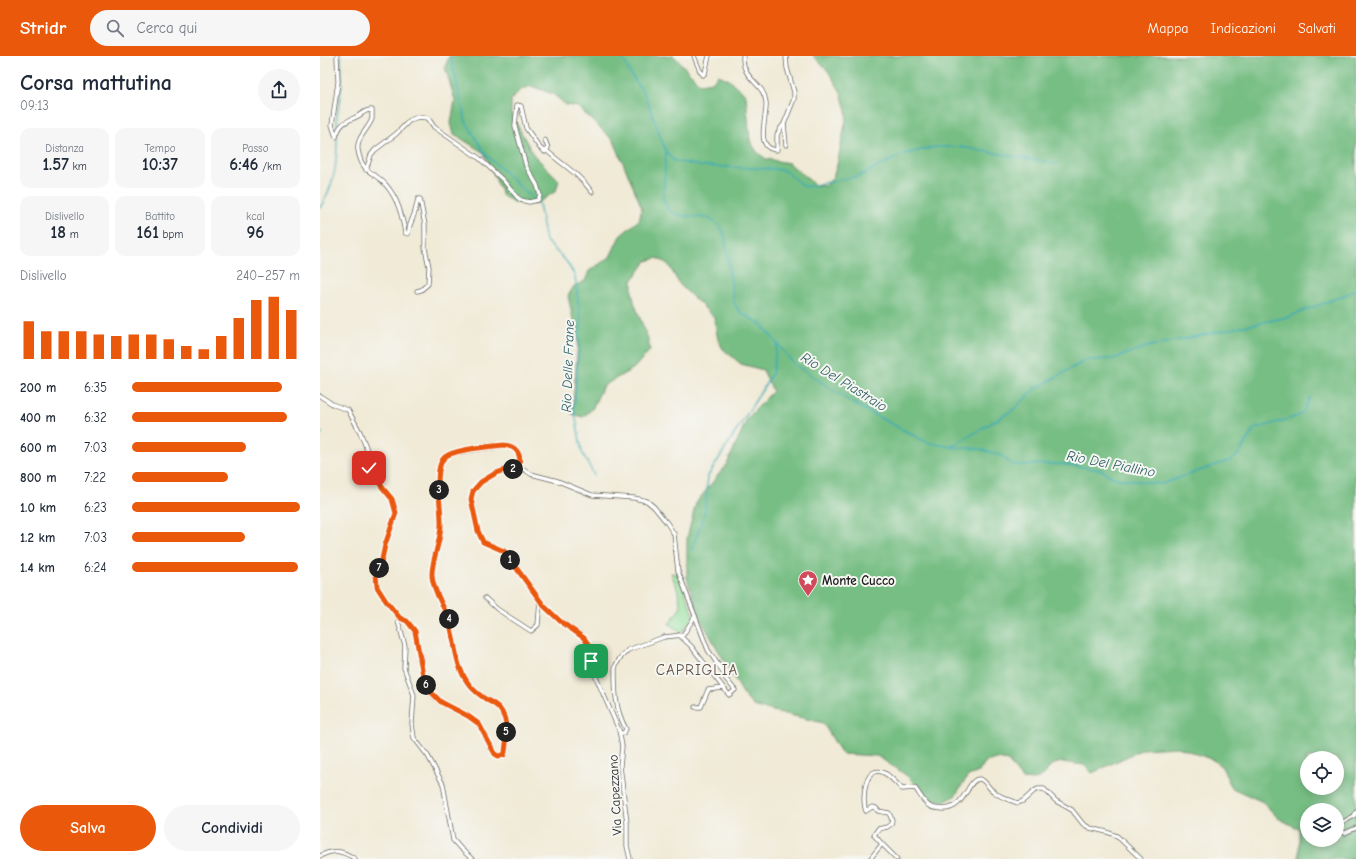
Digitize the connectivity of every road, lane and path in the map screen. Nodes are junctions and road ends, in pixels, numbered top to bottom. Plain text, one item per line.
1 (337, 56) edge
2 (694, 56) edge
3 (710, 56) edge
4 (743, 56) edge
5 (786, 56) edge
6 (784, 124) junction
7 (545, 140) dead end
8 (786, 144) dead end
9 (547, 151) junction
10 (366, 170) junction
11 (592, 192) dead end
12 (417, 291) dead end
13 (320, 396) edge
14 (519, 466) junction
15 (484, 598) dead end
16 (540, 601) junction
17 (695, 616) junction
18 (400, 618) junction
19 (679, 635) junction
20 (723, 688) junction
21 (695, 707) dead end
22 (619, 730) junction
23 (1356, 812) edge
24 (1356, 828) edge
25 (882, 844) junction
26 (320, 856) edge
27 (355, 859) edge
28 (472, 859) edge
29 (630, 859) edge
30 (870, 859) edge
31 (897, 859) edge
32 (1141, 859) edge

1 - 10 street
2 - 3 street
4 - 6 street
5 - 6 street
6 - 8 street
7 - 9 street
9 - 10 street
9 - 11 street
10 - 12 street
13 - 18 street
14 - 16 street
14 - 17 street
14 - 18 street
15 - 16 street
16 - 22 street
17 - 19 street
17 - 20 street
18 - 28 street
19 - 20 street
19 - 22 street
20 - 21 street
22 - 29 street, Via Capezzano
23 - 24 street
25 - 30 street
25 - 31 street
25 - 32 street
26 - 27 street

